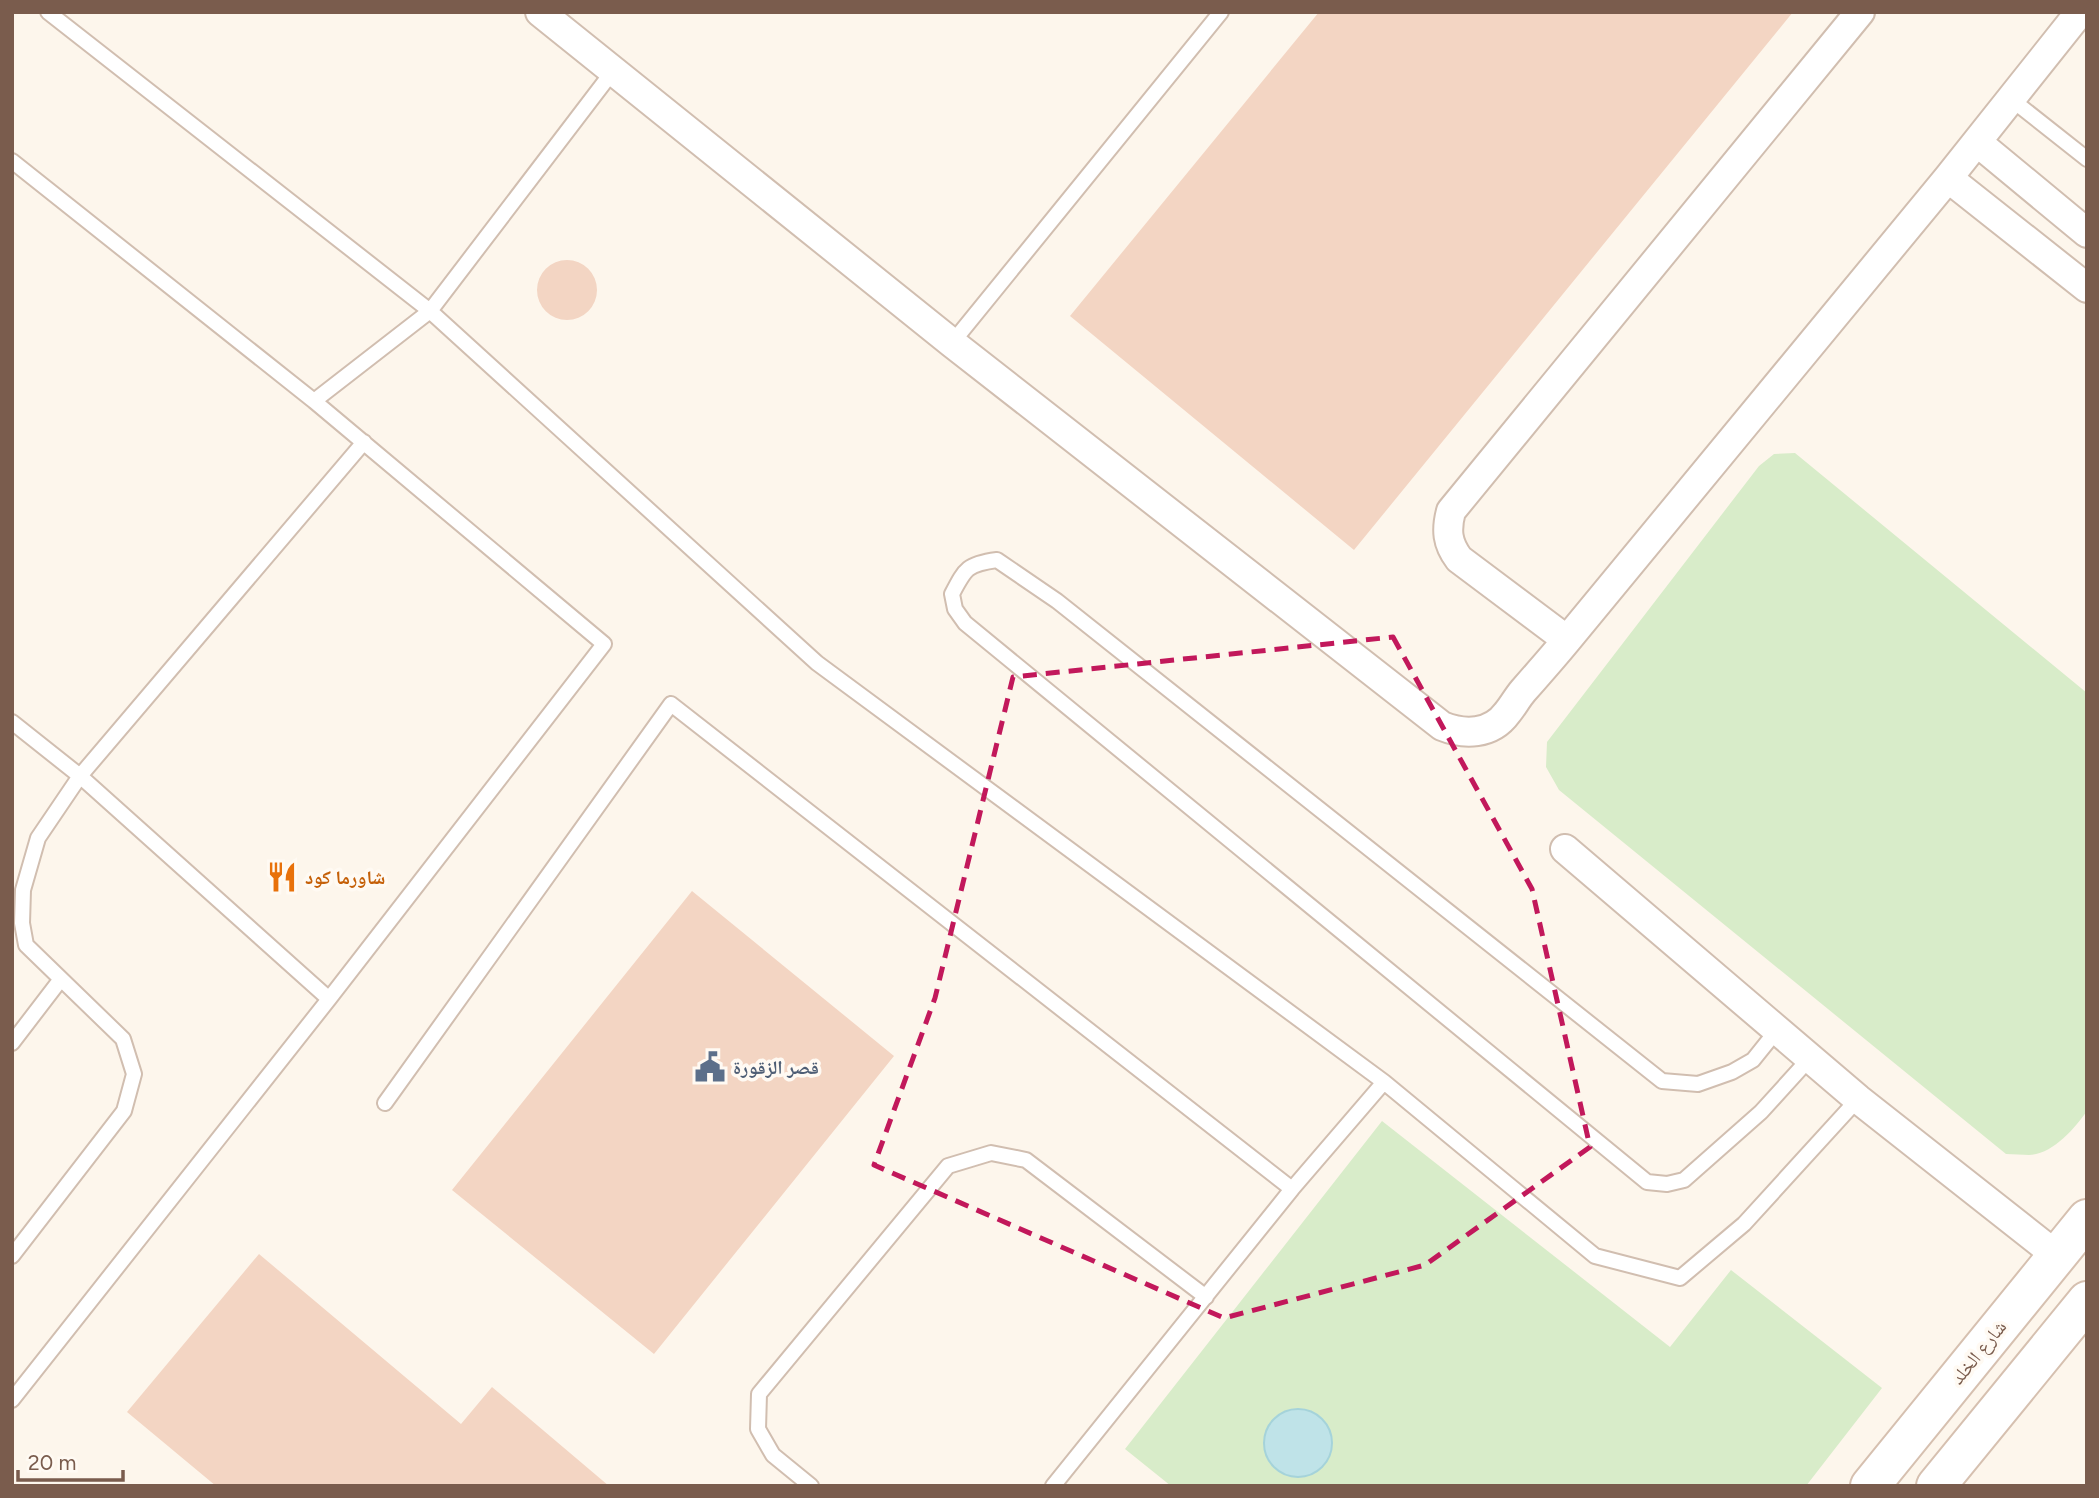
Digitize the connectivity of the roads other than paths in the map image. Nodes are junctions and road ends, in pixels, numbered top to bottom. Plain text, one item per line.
1 (48, 12) edge
2 (540, 12) edge
3 (1222, 12) edge
4 (1860, 12) edge
5 (2080, 12) edge
6 (613, 71) junction
7 (2011, 99) junction
8 (1977, 142) junction
9 (2087, 159) edge
10 (12, 161) edge
11 (1948, 178) junction
12 (2087, 233) edge
13 (2087, 288) edge
14 (430, 311) junction
15 (952, 343) junction
16 (314, 401) junction
17 (364, 442) junction
18 (1567, 640) junction
19 (12, 722) edge
20 (80, 776) junction
21 (1565, 849) dead end
22 (61, 979) junction
23 (329, 999) junction
24 (1777, 1030) junction
25 (12, 1043) edge
26 (1810, 1058) junction
27 (1384, 1082) junction
28 (1857, 1099) junction
29 (384, 1102) dead end
30 (1292, 1189) junction
31 (2087, 1219) edge
32 (2056, 1255) junction
33 (12, 1256) edge
34 (1206, 1297) junction
35 (2087, 1301) edge
36 (12, 1400) edge
37 (811, 1486) edge
38 (1053, 1486) edge
39 (1870, 1486) edge
40 (1936, 1486) edge

1 - 14 lane
2 - 6 street
3 - 15 lane
4 - 18 street
5 - 7 street
6 - 14 lane
6 - 15 street
7 - 8 street
7 - 9 lane
8 - 11 street
8 - 12 street
10 - 16 lane
11 - 13 street
11 - 18 street
14 - 16 lane
14 - 27 lane
15 - 18 street
16 - 17 lane
17 - 20 lane
17 - 23 lane
19 - 20 lane
20 - 22 lane
20 - 23 lane
21 - 24 street
22 - 25 lane
22 - 33 lane
23 - 36 lane
24 - 26 street
24 - 26 lane
26 - 28 street
27 - 28 lane
27 - 30 lane
28 - 32 street
29 - 30 lane
30 - 34 lane
31 - 32 main road, شارع الخلد
32 - 39 main road, شارع الخلد
34 - 37 lane
34 - 38 lane
35 - 40 main road

